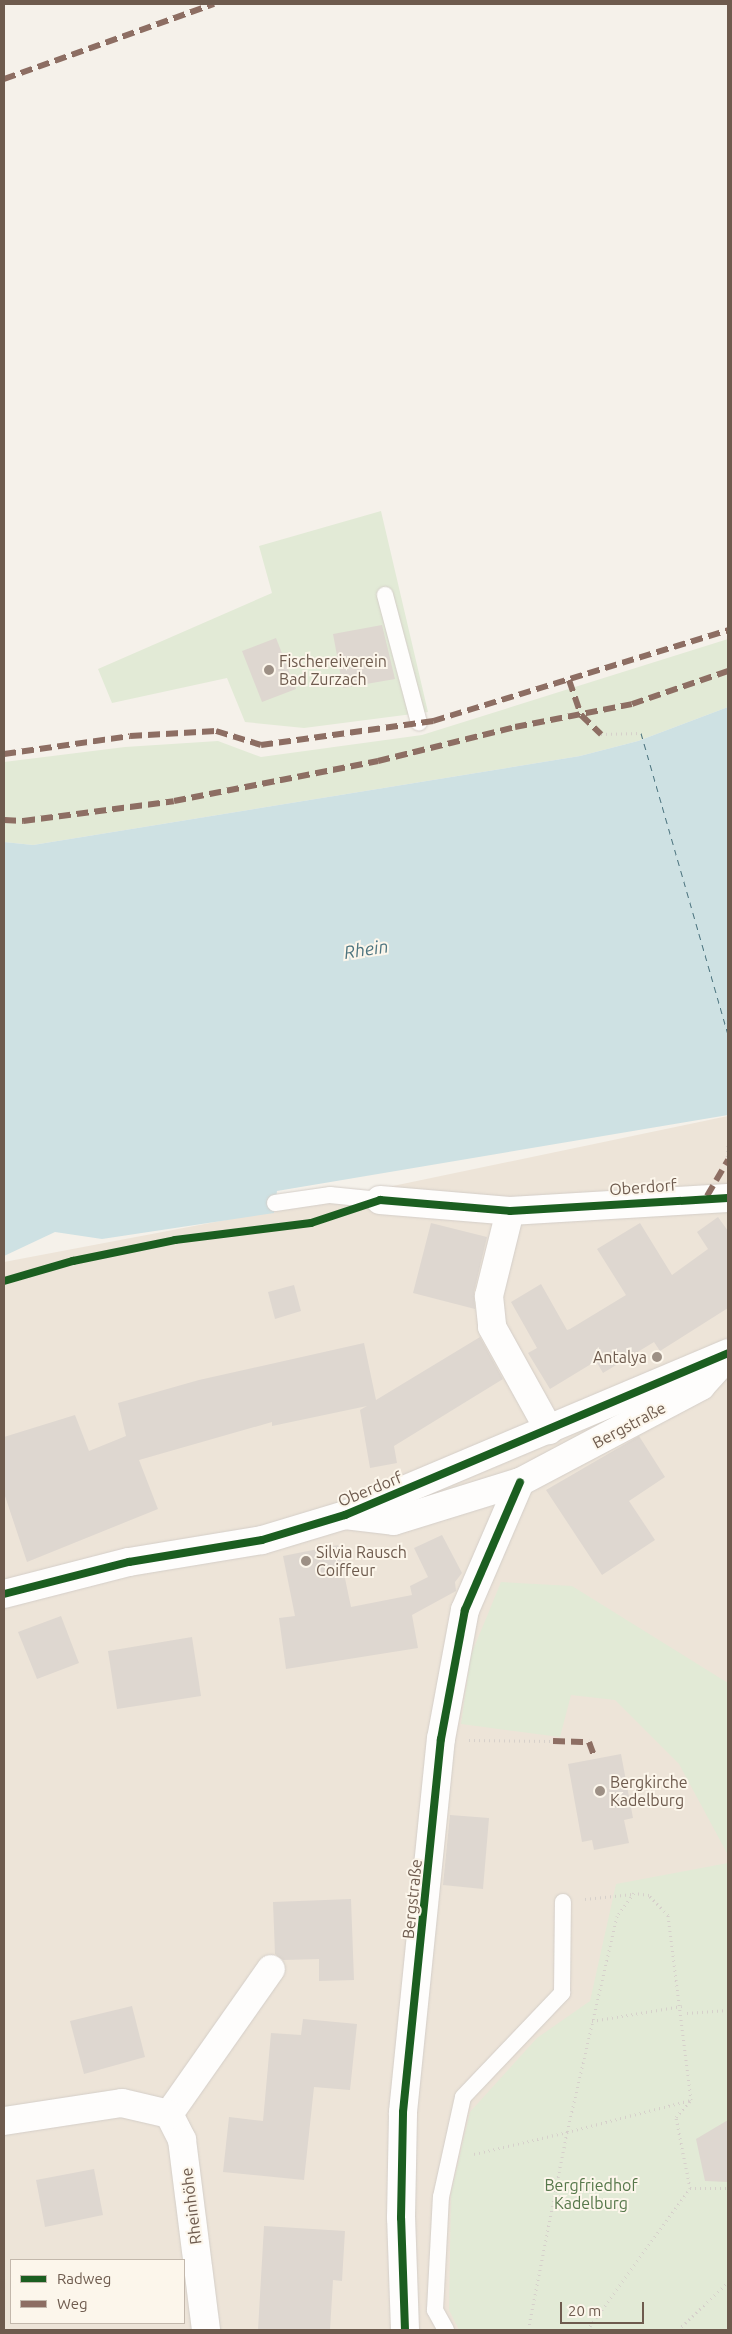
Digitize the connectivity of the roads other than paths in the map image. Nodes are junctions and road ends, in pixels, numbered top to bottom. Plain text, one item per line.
1 (385, 595) dead end
2 (419, 724) dead end
3 (728, 1198) edge
4 (380, 1200) joint
5 (275, 1203) dead end
6 (510, 1211) junction
7 (728, 1354) edge
8 (549, 1430) junction
9 (520, 1482) junction
10 (345, 1515) junction
11 (4, 1594) edge
12 (563, 1902) road end
13 (271, 1969) dead end
14 (169, 2114) junction
15 (4, 2121) edge
16 (206, 2330) edge
17 (405, 2330) edge
18 (446, 2330) edge

1 - 2 lane
3 - 6 street, Oberdorf
4 - 5 lane
4 - 6 street, Oberdorf
6 - 8 street
7 - 8 street, Oberdorf
7 - 9 street, Bergstraße
8 - 10 street, Oberdorf
9 - 10 street, Bergstraße
9 - 17 street, Bergstraße
10 - 11 street, Oberdorf
12 - 18 lane
13 - 14 street
14 - 15 street
14 - 16 street, Rheinhöhe

